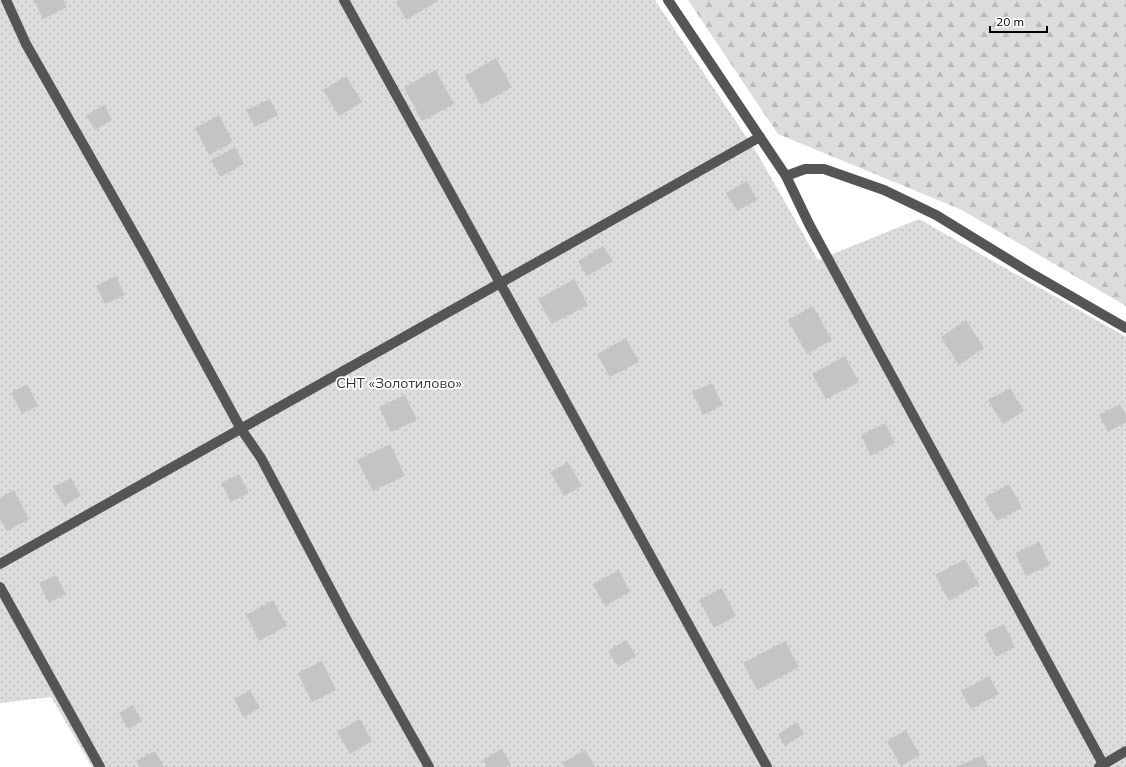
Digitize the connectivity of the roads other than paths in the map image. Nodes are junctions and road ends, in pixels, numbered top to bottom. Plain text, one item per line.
1 (6, 0) edge
2 (344, 0) edge
3 (668, 0) edge
4 (760, 137) junction
5 (786, 176) junction
6 (500, 283) junction
7 (1126, 328) edge
8 (240, 429) junction
9 (0, 564) edge
10 (0, 587) edge
11 (1126, 751) edge
12 (1101, 765) edge
13 (100, 767) edge
14 (429, 767) edge
15 (767, 767) edge

1 - 8 lane
2 - 6 lane
3 - 4 lane
4 - 5 lane
4 - 6 lane
5 - 7 lane
5 - 12 lane
6 - 8 lane
6 - 15 lane
8 - 9 lane
8 - 14 lane
10 - 13 lane
11 - 12 lane

